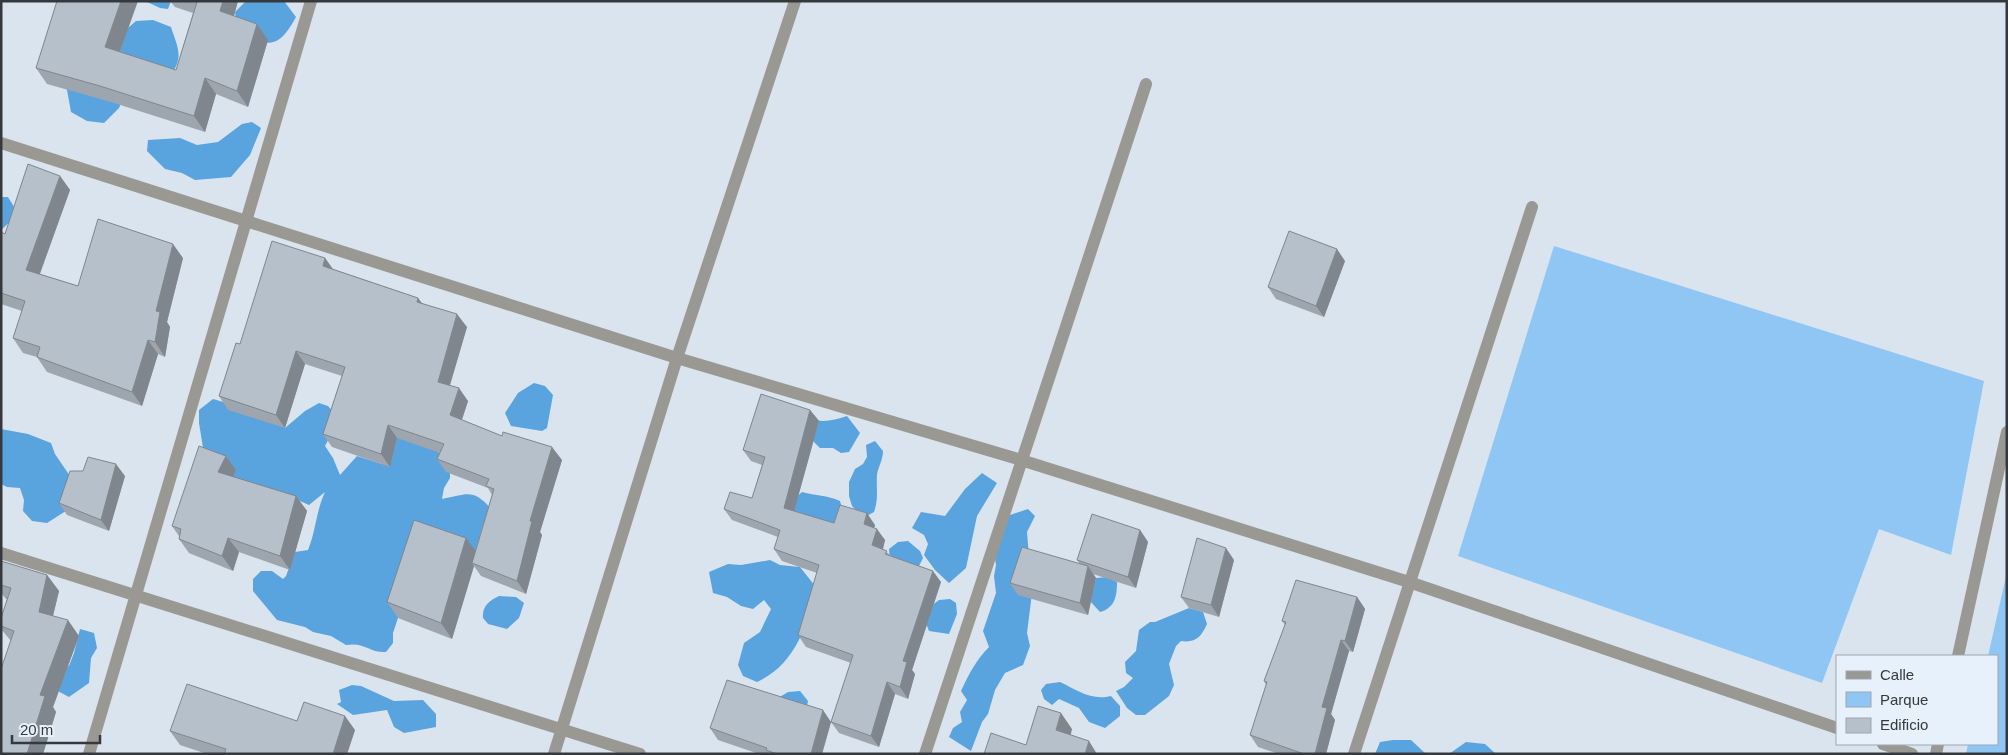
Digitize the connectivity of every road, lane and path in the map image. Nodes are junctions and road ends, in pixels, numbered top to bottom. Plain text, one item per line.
1 (311, 1) edge
2 (795, 1) edge
3 (1146, 84) dead end
4 (1, 143) edge
5 (1532, 207) dead end
6 (246, 221) junction
7 (677, 358) junction
8 (2007, 432) edge
9 (1021, 460) junction
10 (1, 553) edge
11 (1409, 582) junction
12 (136, 596) junction
13 (1958, 655) edge
14 (1836, 728) edge
15 (562, 729) junction
16 (1886, 745) edge
17 (89, 754) edge
18 (554, 754) edge
19 (640, 754) edge
20 (925, 754) edge
21 (1354, 754) edge
22 (1912, 754) edge

1 - 6 street
2 - 7 street
3 - 9 street
4 - 6 street
5 - 11 street
6 - 7 street
6 - 12 street
7 - 9 street
7 - 15 street
8 - 13 street
9 - 11 street
9 - 20 street
10 - 12 street
11 - 14 street
11 - 21 street
12 - 15 street
12 - 17 street
15 - 18 street
15 - 19 street
16 - 22 street

